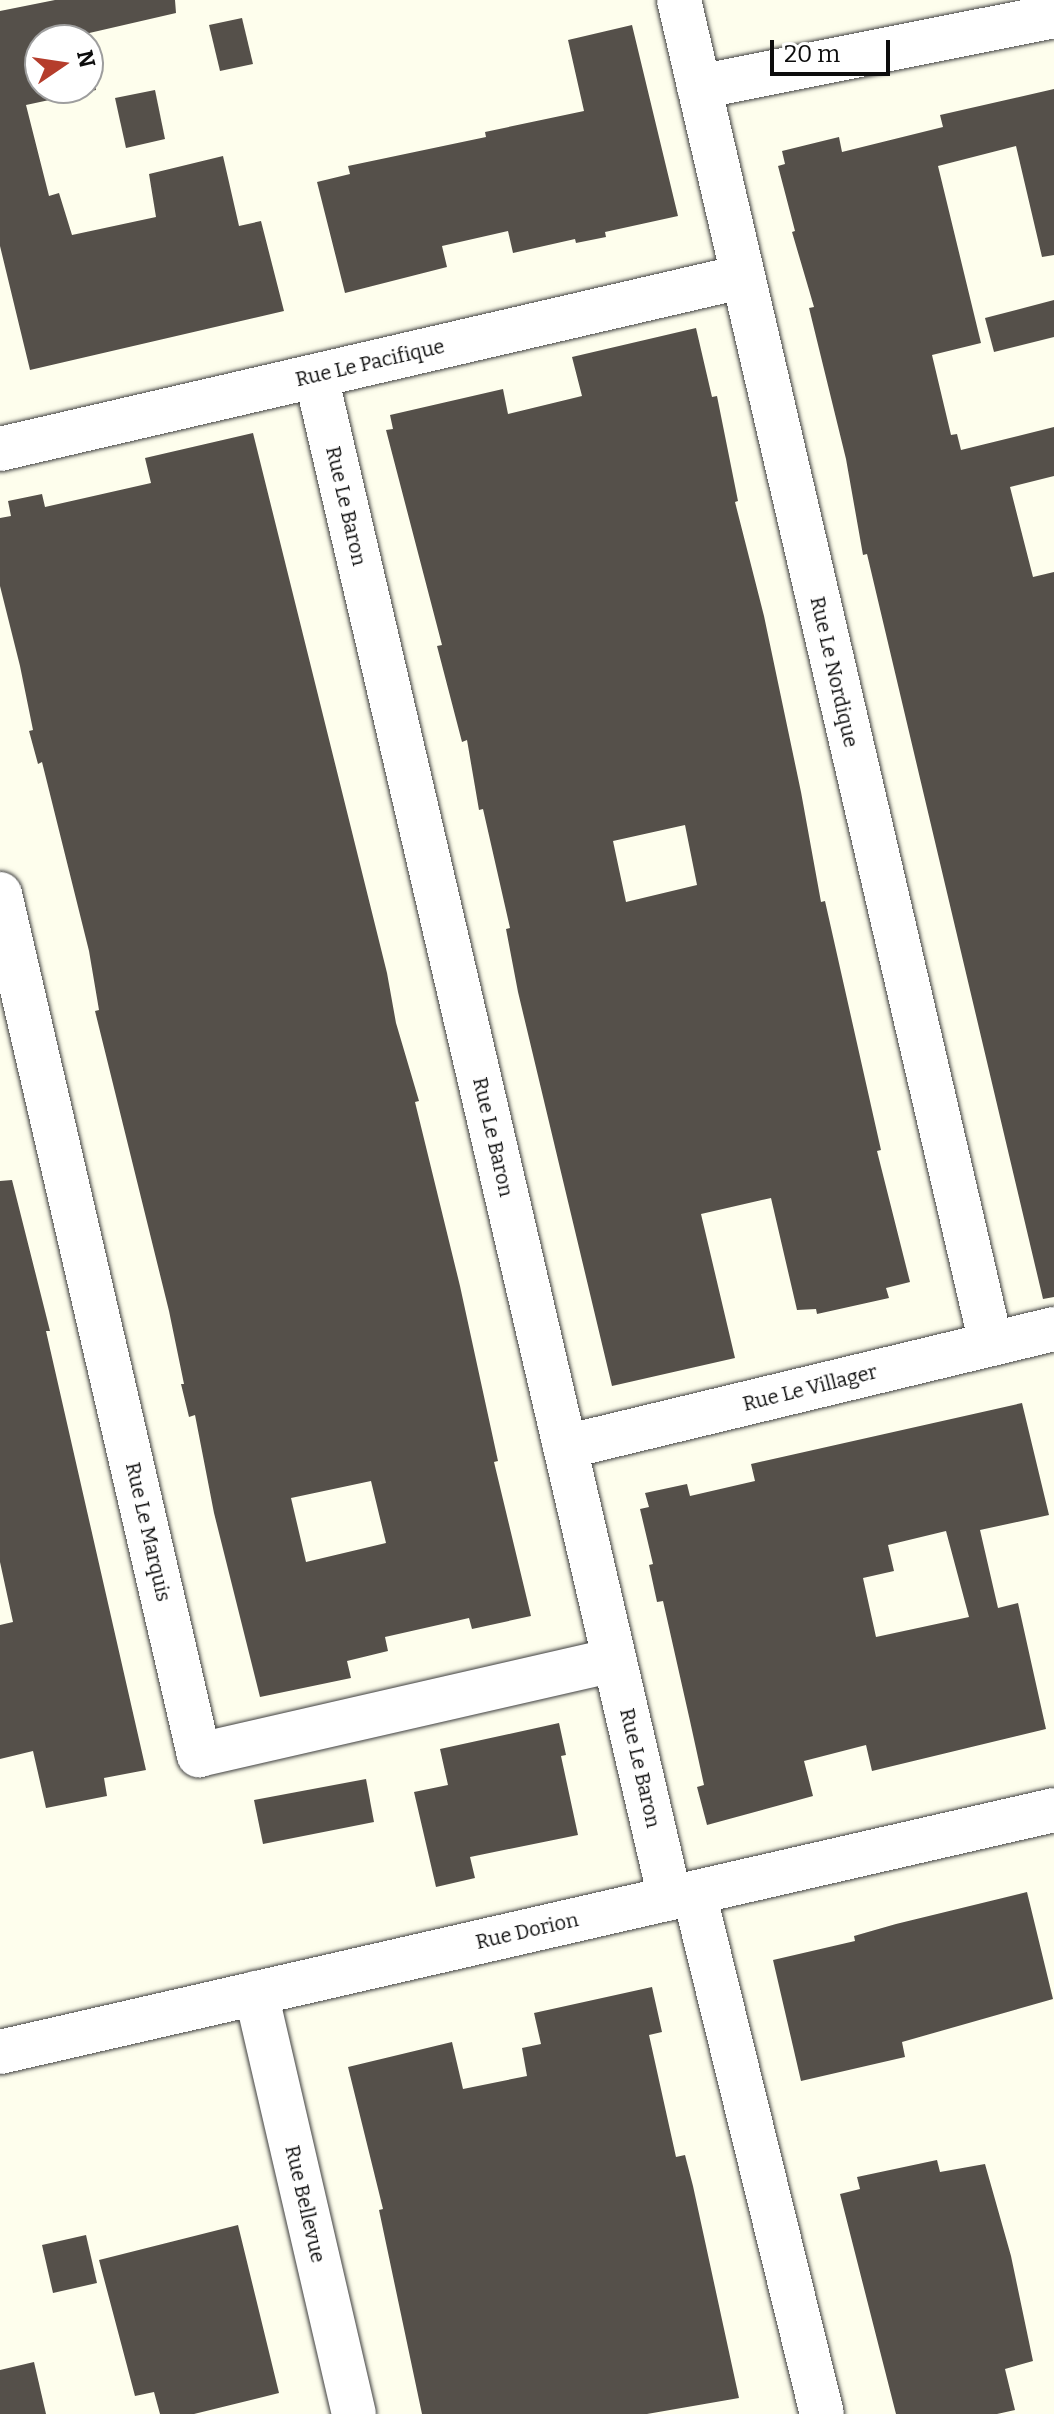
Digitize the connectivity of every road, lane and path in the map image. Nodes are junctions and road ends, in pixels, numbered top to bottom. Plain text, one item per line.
1 (679, 0) edge
2 (1054, 16) edge
3 (699, 87) junction
4 (741, 277) junction
5 (316, 376) junction
6 (0, 449) edge
7 (0, 894) edge
8 (1054, 1329) edge
9 (991, 1344) junction
10 (565, 1447) junction
11 (614, 1660) junction
12 (1054, 1810) edge
13 (682, 1895) junction
14 (256, 1993) junction
15 (0, 2052) edge
16 (354, 2414) edge
17 (822, 2414) edge

1 - 3 street, Rue Le Nordique
2 - 3 street
3 - 4 street, Rue Le Nordique
4 - 5 street, Rue Le Pacifique
4 - 9 street, Rue Le Nordique
5 - 6 street, Rue Le Pacifique
5 - 10 street, Rue Le Baron
7 - 11 street, Rue Le Marquis
8 - 9 street, Rue Le Villager
9 - 10 street, Rue Le Villager
10 - 11 street, Rue Le Baron
11 - 13 street, Rue Le Baron
12 - 13 street, Rue Dorion
13 - 14 street, Rue Dorion
13 - 17 street, Rue Le Baron
14 - 15 street, Rue Dorion
14 - 16 street, Rue Bellevue

